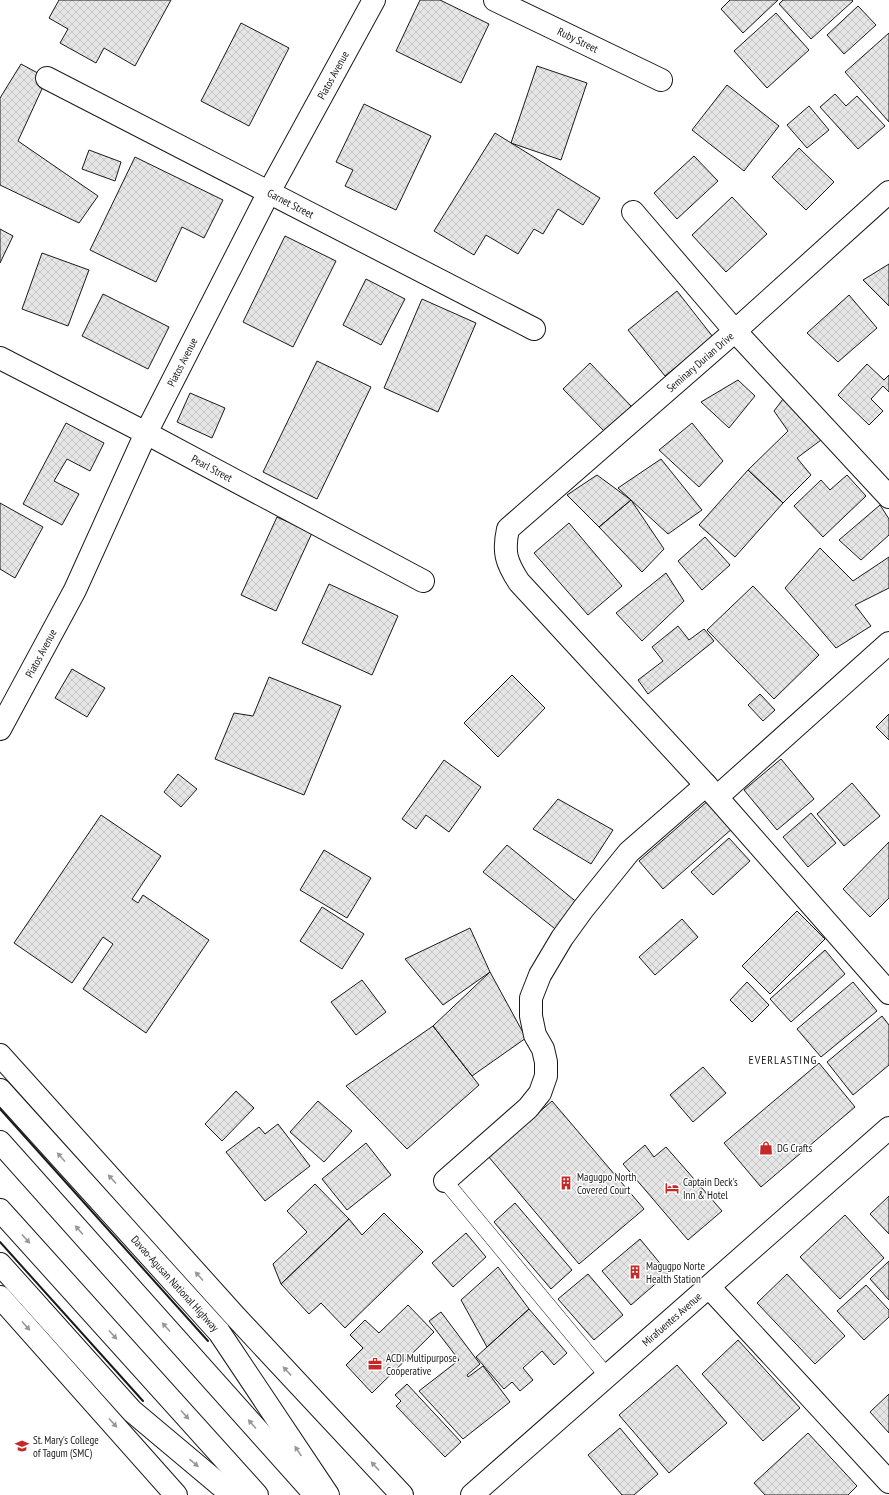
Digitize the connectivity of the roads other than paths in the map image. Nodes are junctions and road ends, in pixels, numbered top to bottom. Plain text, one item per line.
1 (374, 0) edge
2 (495, 0) edge
3 (47, 78) dead end
4 (661, 80) dead end
5 (269, 192) junction
6 (889, 192) edge
7 (633, 212) dead end
8 (534, 329) dead end
9 (735, 331) junction
10 (0, 358) edge
11 (146, 433) junction
12 (889, 497) edge
13 (423, 581) dead end
14 (889, 643) edge
15 (0, 729) edge
16 (712, 791) junction
17 (889, 993) edge
18 (0, 1055) edge
19 (0, 1090) edge
20 (889, 1128) edge
21 (0, 1142) edge
22 (445, 1181) joint
23 (0, 1210) edge
24 (0, 1264) edge
25 (709, 1287) junction
26 (0, 1297) edge
27 (607, 1376) junction
28 (889, 1482) edge
29 (176, 1495) edge
30 (232, 1495) edge
31 (257, 1495) edge
32 (315, 1495) edge
33 (328, 1495) edge
34 (402, 1495) edge
35 (472, 1495) edge

1 - 5 main road, Piatos Avenue
2 - 4 main road, Ruby Street
3 - 5 main road, Garnet Street
5 - 8 main road, Garnet Street
5 - 11 main road, Piatos Avenue
6 - 9 main road, Seminary Durian Drive
7 - 9 main road
9 - 12 main road
9 - 16 main road, Seminary Durian Drive
10 - 11 main road, Pearl Street
11 - 13 main road, Pearl Street
11 - 15 main road, Piatos Avenue
14 - 16 main road
16 - 17 main road
16 - 22 main road
34 -> 18 main road
33 -> 19 main road, Davao-Agusan National Highway
20 - 25 main road, Mirafuentes Avenue
32 -> 21 main road
22 - 27 lane
23 -> 31 main road
24 -> 30 main road
25 - 27 main road, Mirafuentes Avenue
25 - 28 main road
26 -> 29 main road
27 - 35 main road, Mirafuentes Avenue

